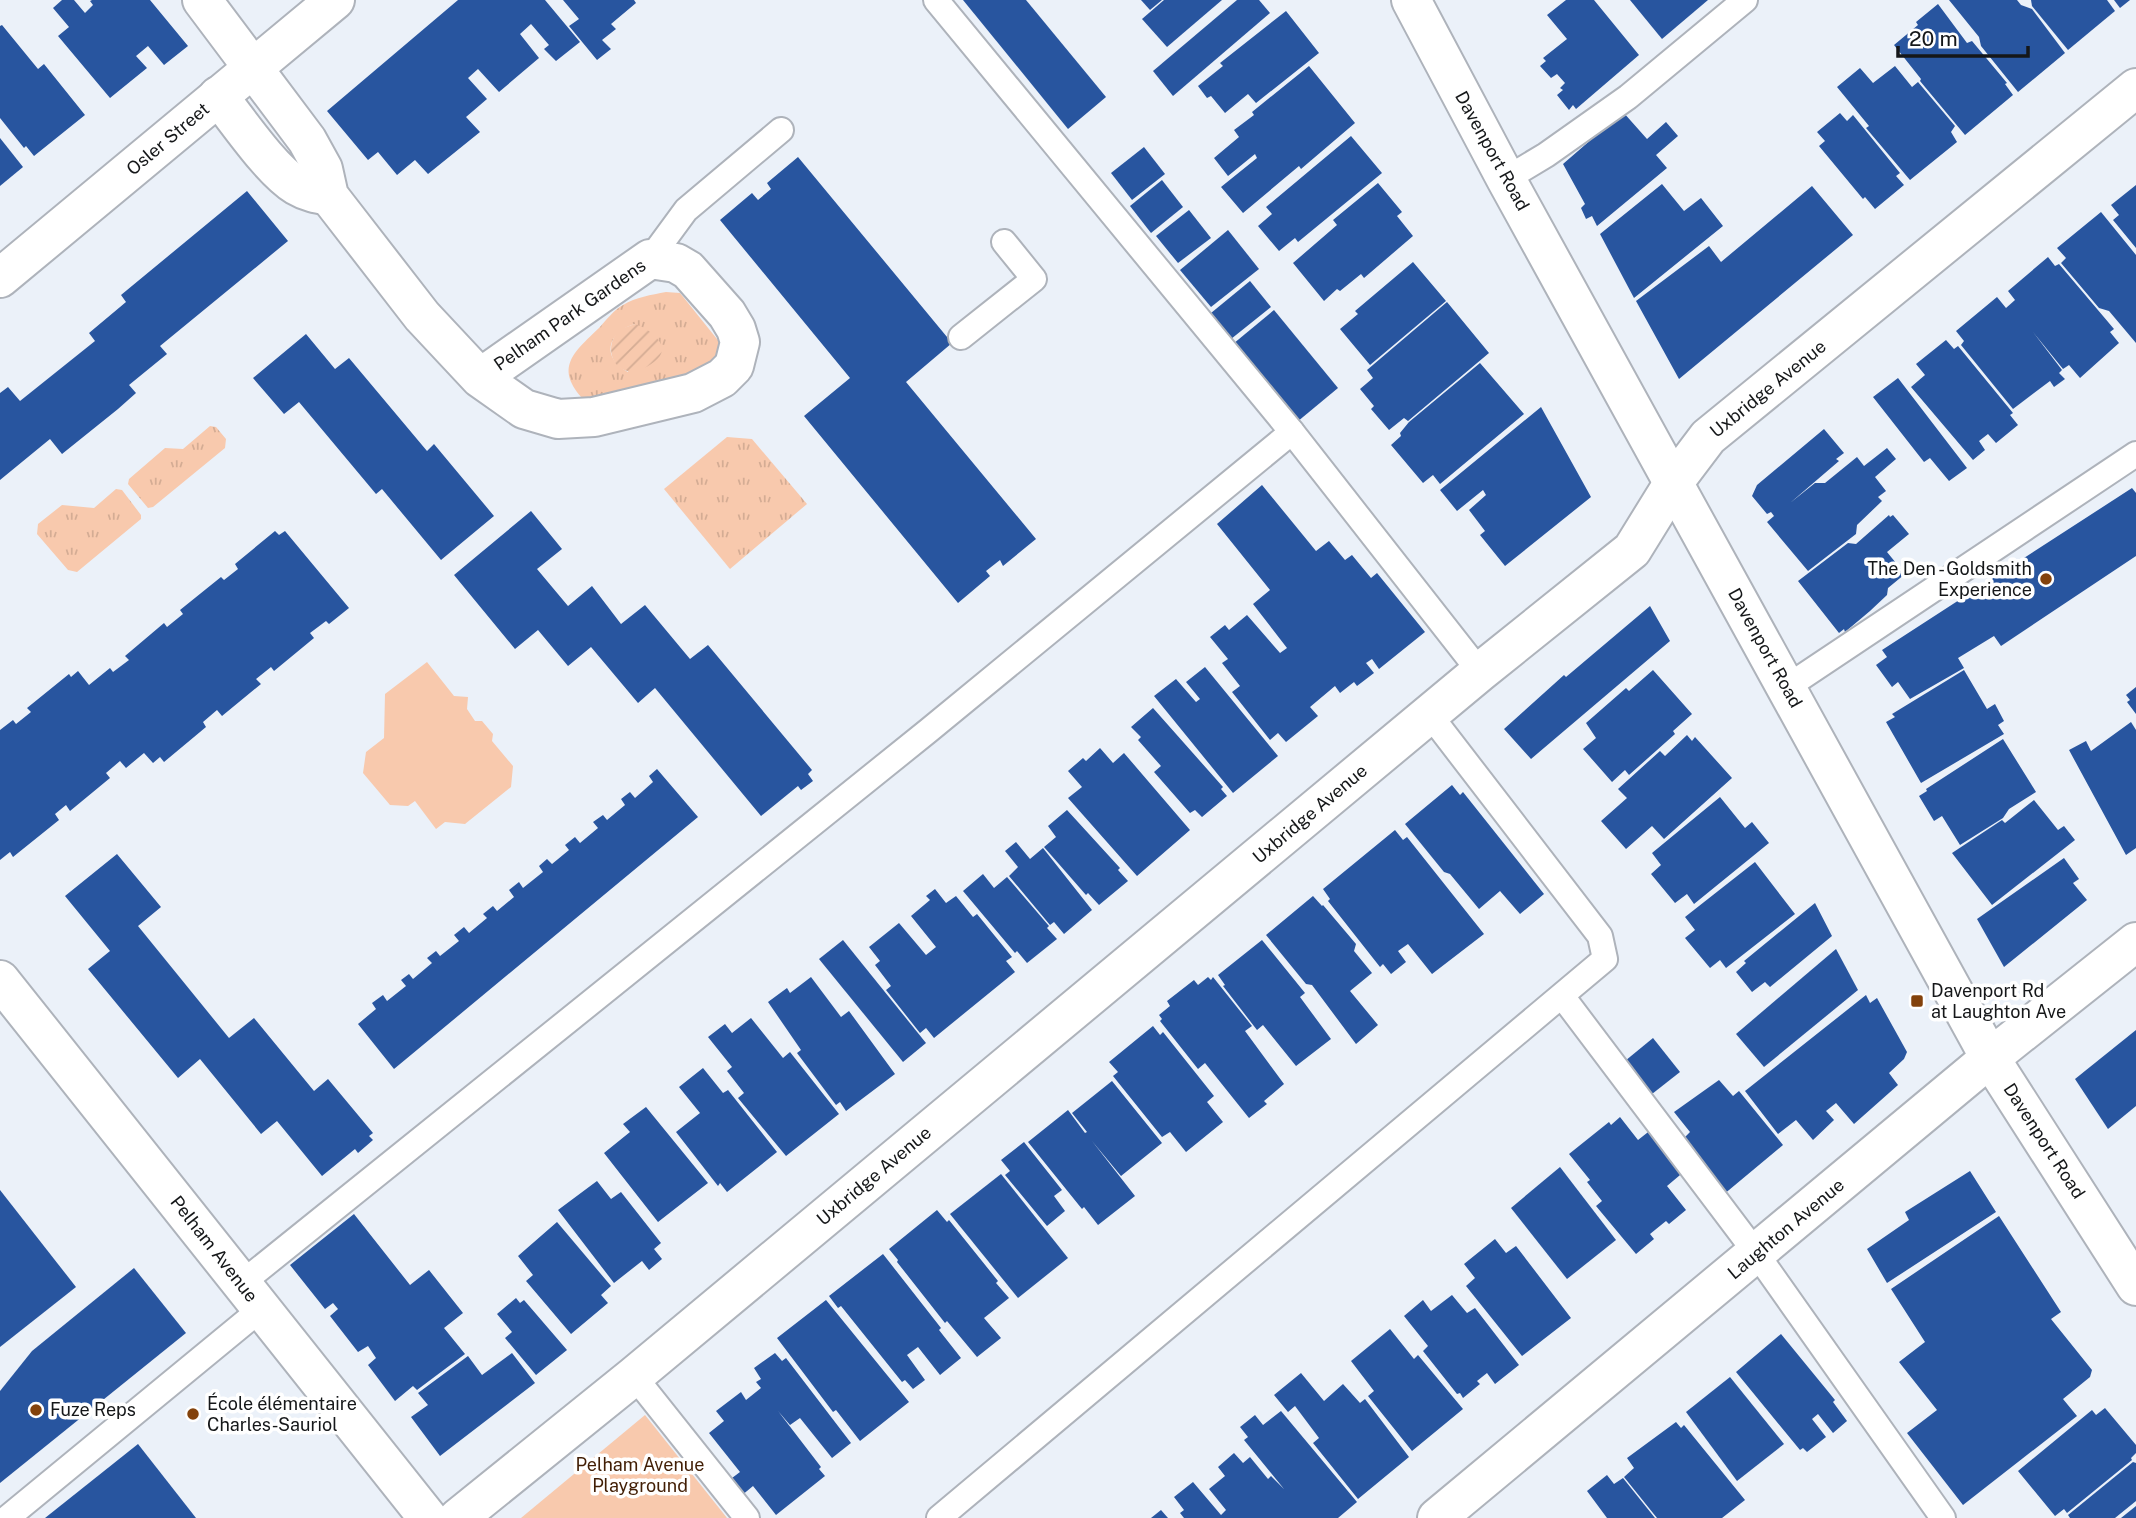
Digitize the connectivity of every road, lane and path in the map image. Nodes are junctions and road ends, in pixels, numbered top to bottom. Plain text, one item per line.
1 (202, 0) edge
2 (335, 0) edge
3 (936, 0) edge
4 (1411, 0) edge
5 (1743, 0) edge
6 (252, 67) junction
7 (2136, 88) edge
8 (218, 96) junction
9 (781, 130) dead end
10 (1506, 179) junction
11 (329, 196) junction
12 (1004, 242) dead end
13 (650, 259) junction
14 (0, 278) edge
15 (961, 337) dead end
16 (480, 378) junction
17 (1292, 432) junction
18 (2136, 454) edge
19 (1674, 482) junction
20 (1480, 672) junction
21 (1787, 687) junction
22 (1430, 715) junction
23 (2136, 942) edge
24 (0, 980) edge
25 (1562, 996) junction
26 (1990, 1058) junction
27 (1756, 1253) junction
28 (2136, 1286) edge
29 (252, 1296) junction
30 (634, 1376) junction
31 (7, 1518) edge
32 (428, 1518) edge
33 (458, 1518) edge
34 (747, 1518) edge
35 (939, 1518) edge
36 (1437, 1518) edge
37 (1943, 1518) edge

1 - 6 street, Pelham Park Gardens
2 - 6 street, Osler Street
3 - 17 lane
4 - 10 street, Davenport Road
5 - 10 lane
6 - 8 street, Osler Street
6 - 11 street, Pelham Park Gardens
7 - 19 street, Uxbridge Avenue
8 - 11 street
8 - 14 street, Osler Street
9 - 13 lane
10 - 19 street, Davenport Road
11 - 16 street, Pelham Park Gardens
12 - 15 lane
13 - 16 street, Pelham Park Gardens
13 - 16 street, Pelham Park Gardens
17 - 20 lane
17 - 29 lane
18 - 21 lane
19 - 20 street, Uxbridge Avenue
19 - 21 street, Davenport Road
20 - 22 street, Uxbridge Avenue
21 - 26 street, Davenport Road
22 - 25 lane
22 - 30 street, Uxbridge Avenue
23 - 26 street, Laughton Avenue
24 - 29 street, Pelham Avenue
25 - 27 lane
25 - 35 lane
26 - 27 street, Laughton Avenue
26 - 28 street, Davenport Road
27 - 36 street, Laughton Avenue
27 - 37 lane
29 - 31 lane
29 - 32 street, Pelham Avenue
30 - 33 street, Uxbridge Avenue
30 - 34 lane

